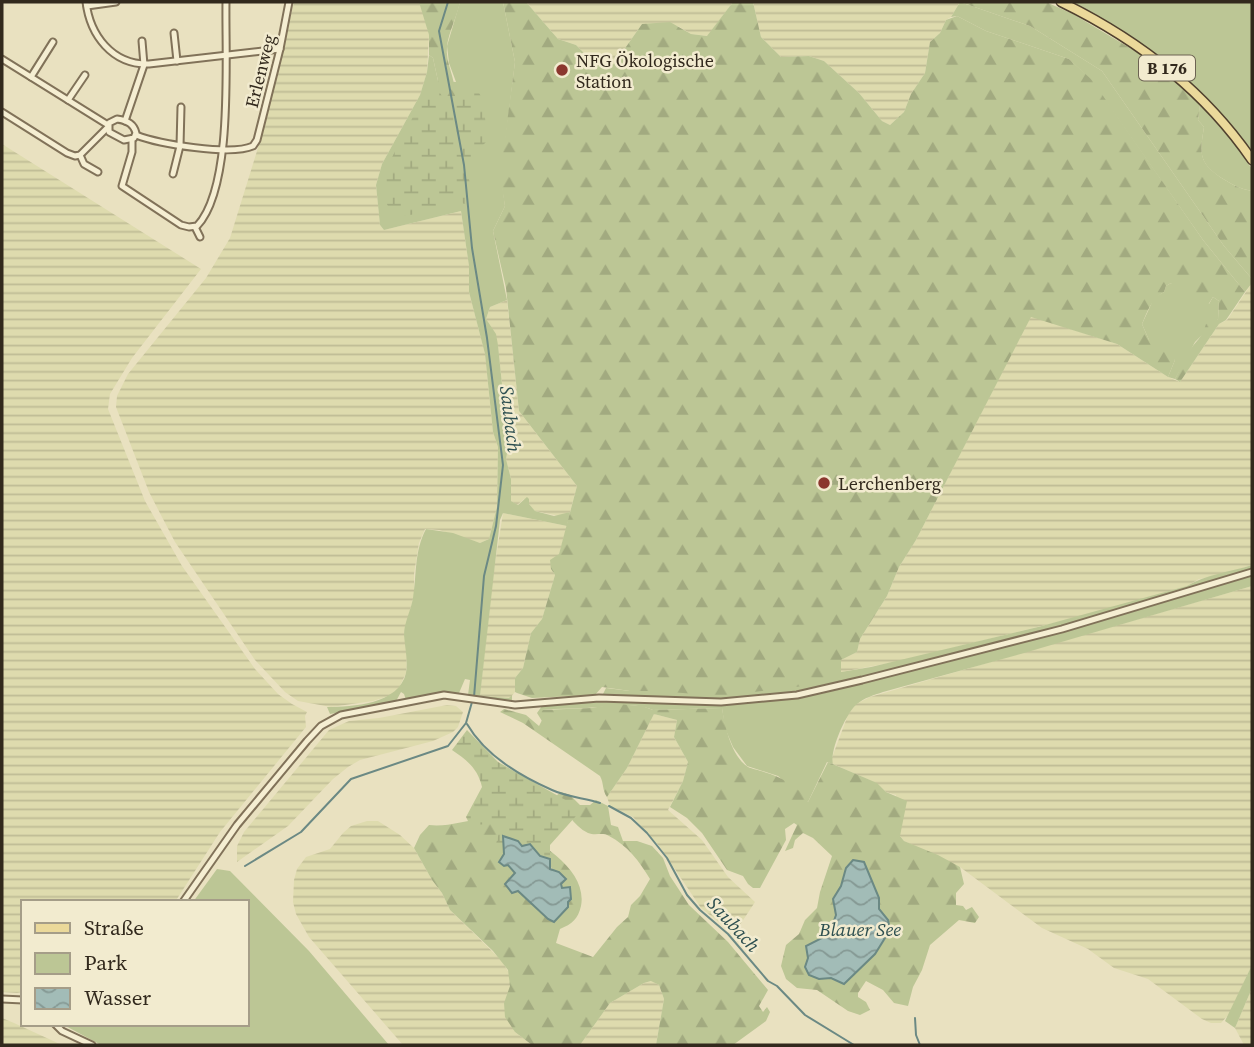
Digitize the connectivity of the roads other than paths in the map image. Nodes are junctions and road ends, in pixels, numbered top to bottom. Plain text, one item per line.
1 (116, 2) edge
2 (226, 2) edge
3 (289, 2) edge
4 (1061, 2) edge
5 (87, 4) edge
6 (174, 33) dead end
7 (142, 41) dead end
8 (53, 42) dead end
9 (280, 49) junction
10 (225, 56) junction
11 (2, 59) edge
12 (177, 61) junction
13 (144, 65) junction
14 (85, 75) dead end
15 (31, 77) junction
16 (68, 100) junction
17 (181, 107) dead end
18 (2, 112) edge
19 (125, 121) junction
20 (108, 126) junction
21 (134, 137) junction
22 (180, 146) junction
23 (224, 149) junction
24 (80, 155) junction
25 (1252, 160) edge
26 (98, 172) dead end
27 (173, 174) dead end
28 (195, 227) junction
29 (200, 237) dead end
30 (1252, 572) edge
31 (184, 900) edge
32 (2, 999) edge
33 (21, 1000) edge
34 (57, 1026) edge
35 (92, 1045) edge

1 - 5 street
2 - 10 street
3 - 9 street, Erlenweg
4 - 25 main road, B 176
5 - 13 street
6 - 12 street
7 - 13 street
8 - 15 street
9 - 10 street
9 - 23 street, Erlenweg
10 - 12 street
10 - 23 street
11 - 15 street
12 - 13 street
13 - 19 street
14 - 16 street
15 - 16 street
16 - 20 street
17 - 22 street
18 - 24 street
19 - 20 street
19 - 21 street
20 - 21 street
20 - 24 street
21 - 22 street
21 - 28 street
22 - 23 street
22 - 27 street
23 - 28 street
24 - 26 street
28 - 29 street
30 - 31 street
32 - 33 street
34 - 35 street

